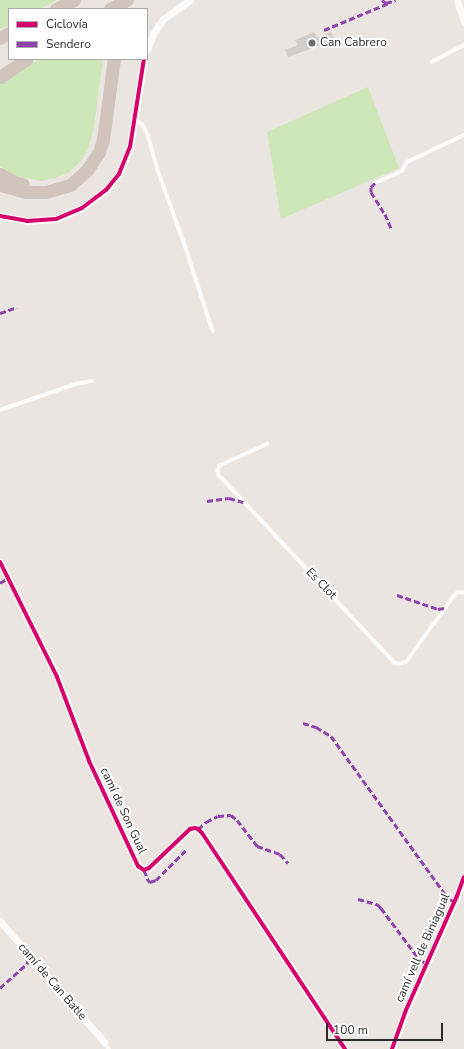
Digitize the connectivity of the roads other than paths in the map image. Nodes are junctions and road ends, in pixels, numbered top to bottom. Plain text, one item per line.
1 (74, 0) edge
2 (127, 0) edge
3 (134, 0) edge
4 (190, 0) edge
5 (457, 0) edge
6 (58, 8) edge
7 (112, 8) edge
8 (122, 8) edge
9 (464, 22) edge
10 (464, 45) edge
11 (148, 47) edge
12 (10, 60) edge
13 (26, 60) edge
14 (107, 60) edge
15 (114, 60) edge
16 (144, 60) edge
17 (432, 62) dead end
18 (0, 65) edge
19 (0, 77) edge
20 (136, 119) junction
21 (464, 135) edge
22 (0, 174) edge
23 (375, 183) dead end
24 (0, 185) edge
25 (0, 216) edge
26 (213, 331) dead end
27 (92, 382) dead end
28 (0, 410) edge
29 (268, 444) dead end
30 (0, 562) edge
31 (464, 592) edge
32 (464, 877) edge
33 (0, 921) edge
34 (104, 1042) joint
35 (109, 1049) edge
36 (345, 1049) edge
37 (392, 1049) edge

1 - 6 highway
2 - 7 highway
3 - 8 highway
4 - 11 street
5 - 9 street
10 - 17 lane
12 - 18 highway
13 - 19 highway
14 - 22 highway
15 - 24 highway
16 - 20 street
20 - 25 street
20 - 26 lane
21 - 23 lane
27 - 28 lane
29 - 31 lane, Es Clot
30 - 36 street, camí de Son Gual
32 - 37 street, camí vell de Biniagual
33 - 34 street, camí de Can Batle
34 - 35 lane

